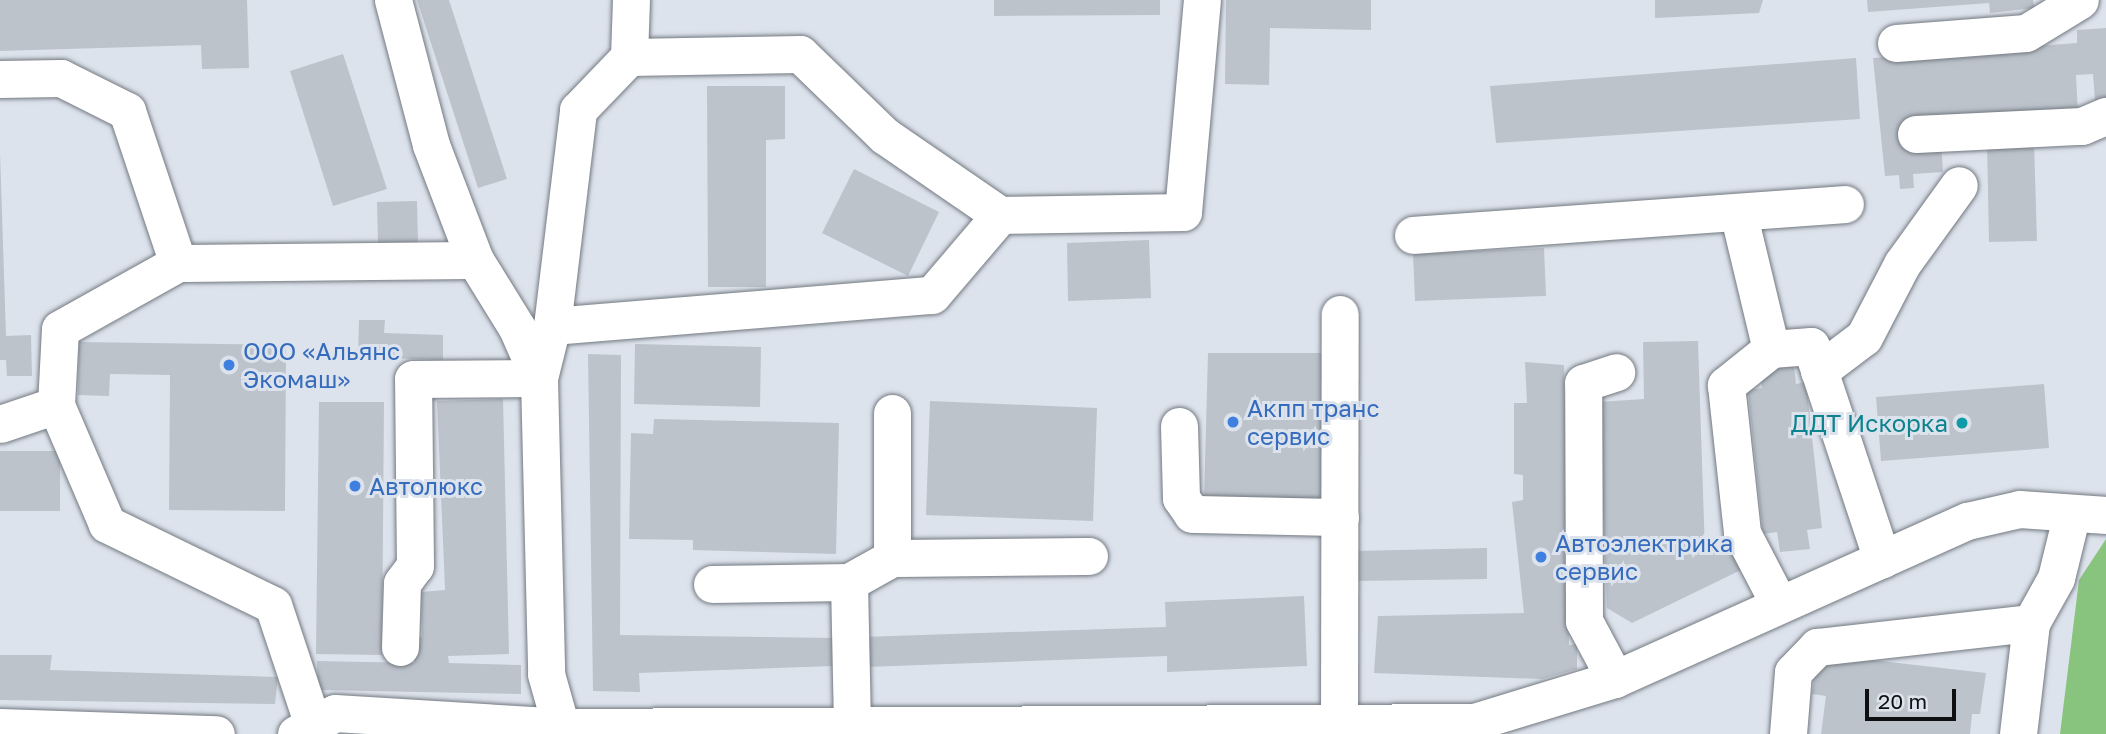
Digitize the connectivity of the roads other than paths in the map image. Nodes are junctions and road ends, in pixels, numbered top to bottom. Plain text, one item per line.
1 (393, 0) edge
2 (631, 0) edge
3 (1202, 0) edge
4 (2080, 0) edge
5 (1896, 43) dead end
6 (629, 57) junction
7 (0, 79) edge
8 (2106, 116) edge
9 (1916, 134) dead end
10 (1959, 185) dead end
11 (1845, 204) dead end
12 (1738, 212) junction
13 (1000, 215) junction
14 (1413, 235) dead end
15 (475, 260) junction
16 (178, 263) junction
17 (1340, 314) dead end
18 (552, 326) junction
19 (1772, 349) junction
20 (1819, 371) junction
21 (1616, 372) dead end
22 (539, 378) junction
23 (56, 405) junction
24 (892, 413) dead end
25 (0, 424) edge
26 (1179, 426) dead end
27 (2089, 514) edge
28 (1340, 517) junction
29 (1089, 556) dead end
30 (892, 558) junction
31 (1882, 559) junction
32 (849, 583) junction
33 (712, 584) dead end
34 (1779, 604) junction
35 (2031, 623) junction
36 (400, 647) dead end
37 (1615, 679) junction
38 (852, 725) junction
39 (1353, 726) edge
40 (0, 727) edge
41 (304, 729) edge
42 (560, 730) edge
43 (216, 734) edge
44 (1788, 734) edge
45 (2018, 734) edge

1 - 15 street
2 - 6 street
3 - 13 street
4 - 5 street
6 - 13 street
6 - 18 street
7 - 16 street
8 - 9 street
10 - 20 street
11 - 12 street
12 - 14 street
12 - 19 street
13 - 18 street
15 - 16 street
15 - 22 street
16 - 23 street
17 - 28 street
18 - 22 street
19 - 20 street
19 - 34 street
20 - 31 street
21 - 37 street
22 - 36 street
22 - 42 street
23 - 25 street
23 - 41 street
24 - 30 street
26 - 28 street
27 - 31 street
27 - 35 street
28 - 39 street
29 - 30 street
30 - 32 street
31 - 34 street
32 - 33 street
32 - 38 street
34 - 37 street
35 - 44 street
35 - 45 street
37 - 39 street
38 - 39 street
38 - 42 street
40 - 43 street
41 - 42 street

